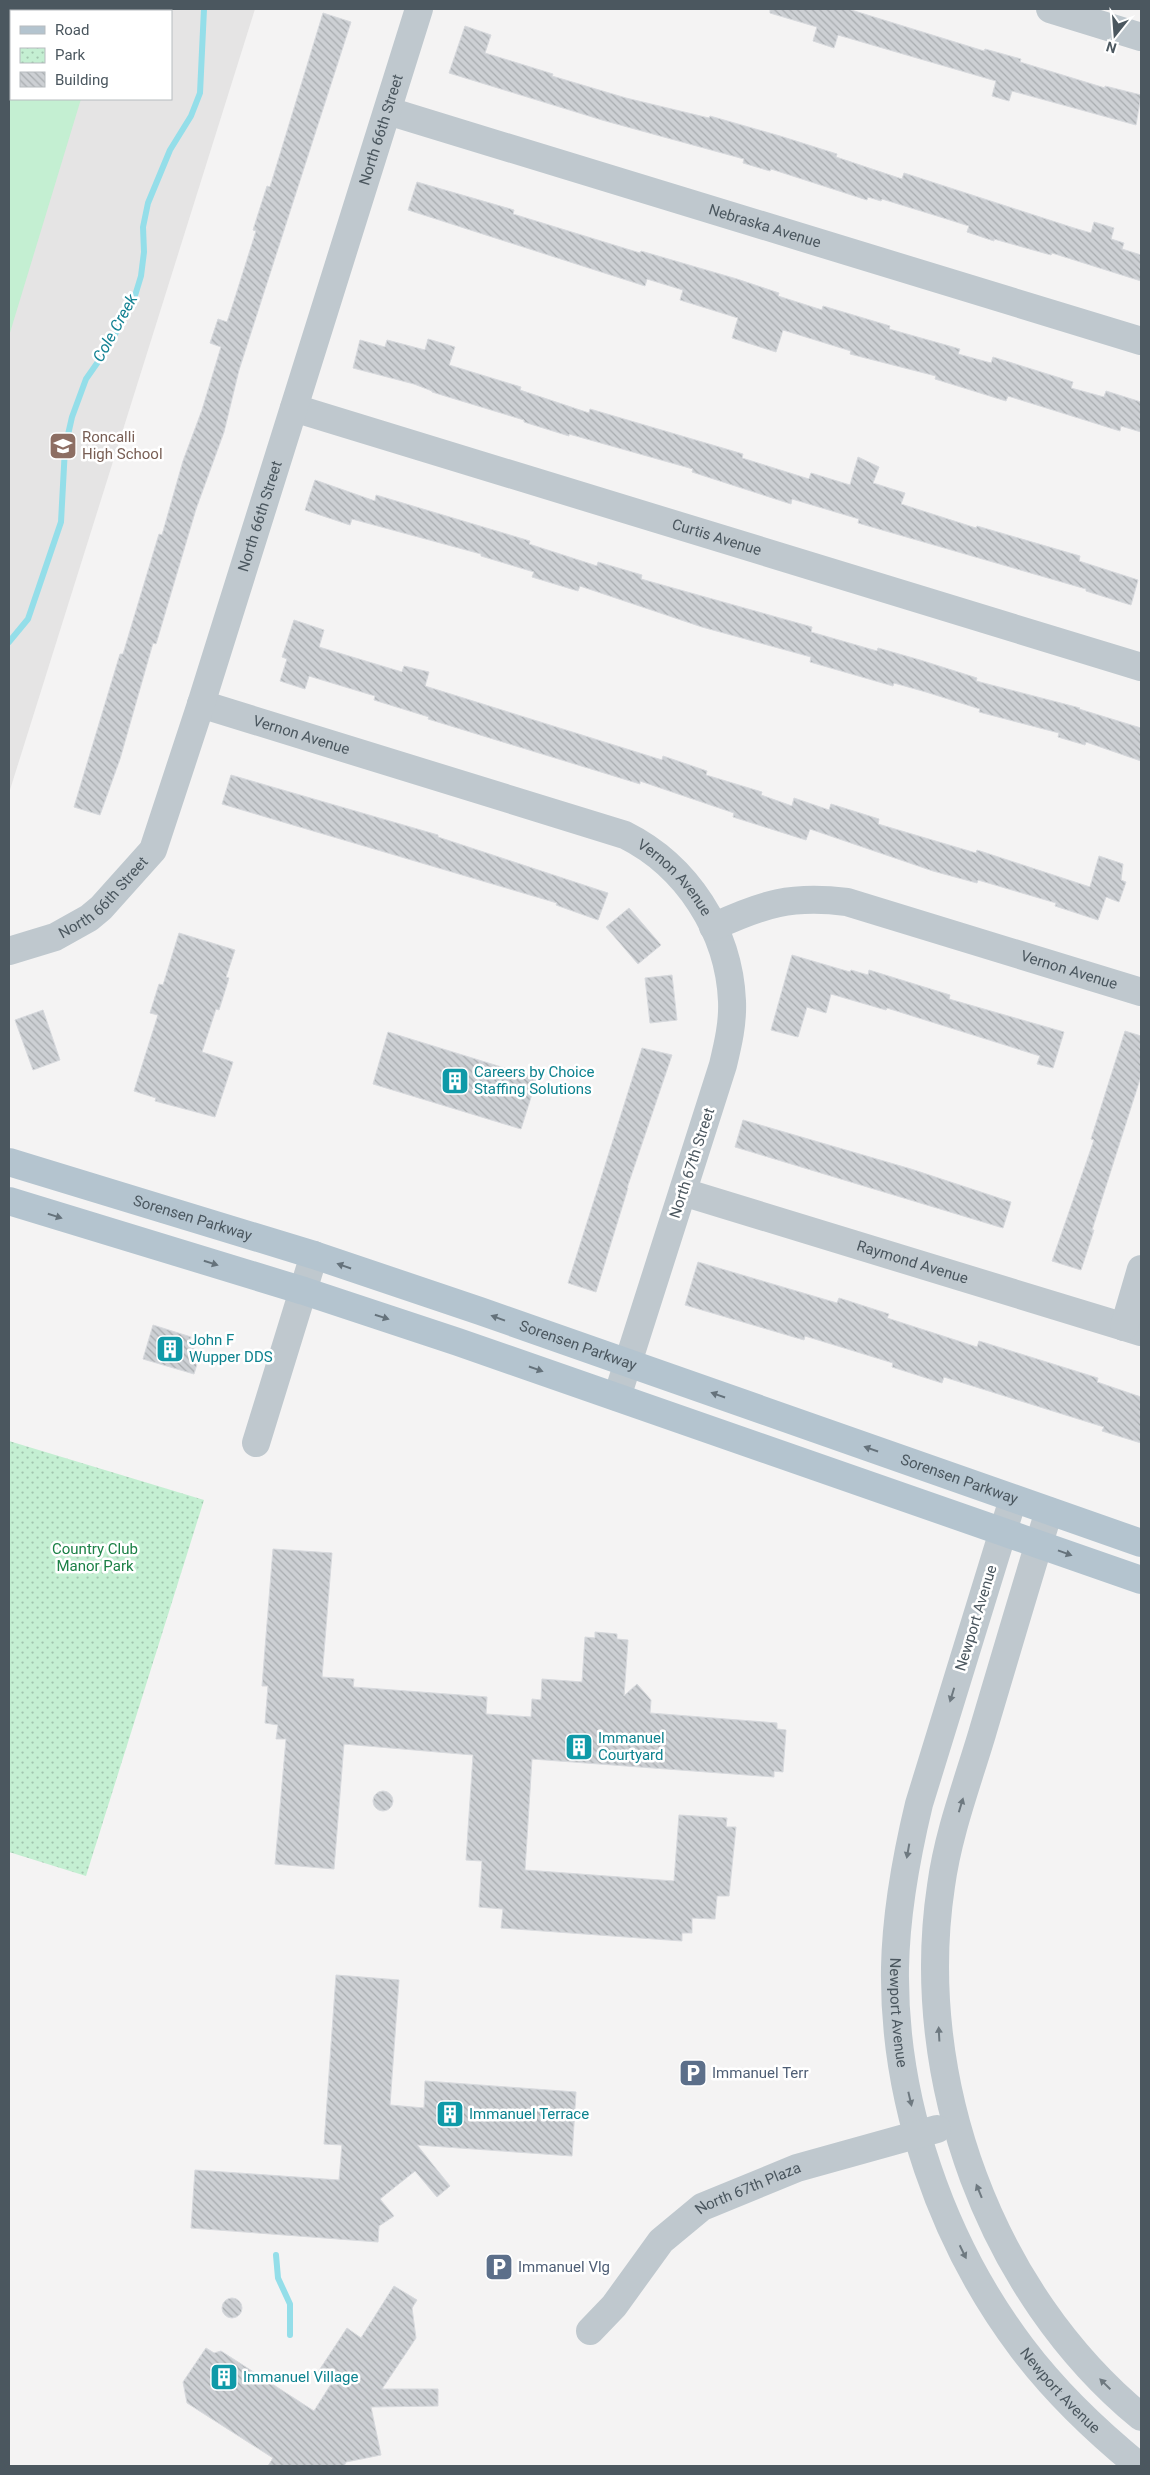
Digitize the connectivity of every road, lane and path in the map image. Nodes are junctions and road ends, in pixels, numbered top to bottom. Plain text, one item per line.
1 (419, 9) edge
2 (1050, 9) edge
3 (1141, 36) edge
4 (388, 111) junction
5 (1141, 341) edge
6 (294, 408) junction
7 (1141, 667) edge
8 (201, 704) junction
9 (713, 926) junction
10 (9, 951) edge
11 (1141, 992) edge
12 (9, 1162) edge
13 (683, 1192) junction
14 (9, 1201) edge
15 (314, 1255) junction
16 (1141, 1269) edge
17 (304, 1291) junction
18 (1132, 1329) edge
19 (628, 1364) junction
20 (617, 1398) junction
21 (256, 1443) dead end
22 (1013, 1499) junction
23 (1049, 1511) junction
24 (1003, 1531) junction
25 (1141, 1543) edge
26 (1039, 1544) junction
27 (1141, 1580) edge
28 (955, 2124) junction
29 (919, 2134) junction
30 (590, 2331) dead end
31 (1141, 2417) edge
32 (1139, 2466) edge

1 - 4 street, North 66th Street
2 - 3 street
4 - 5 street, Nebraska Avenue
4 - 6 street, North 66th Street
6 - 7 street, Curtis Avenue
6 - 8 street, North 66th Street
8 - 9 street, Vernon Avenue
8 - 10 street, North 66th Street
9 - 11 street, Vernon Avenue
9 - 13 street, North 67th Street
12 - 15 main road, Sorensen Parkway
13 - 18 street, Raymond Avenue
13 - 19 street, North 67th Street
14 -> 17 main road
15 - 17 street
19 -> 15 main road, Sorensen Parkway
16 - 18 street
17 -> 20 main road
17 - 21 street
19 - 20 street, North 67th Street
22 -> 19 main road, Sorensen Parkway
20 - 24 main road
22 - 23 main road, Sorensen Parkway
22 - 24 street, Newport Avenue
23 - 25 main road, Sorensen Parkway
23 - 26 street
24 - 26 main road
24 -> 29 street, Newport Avenue
26 -> 27 main road
28 -> 26 street
28 - 29 street, North 67th Plaza
31 -> 28 street
29 - 30 street, North 67th Plaza
29 -> 32 street, Newport Avenue

